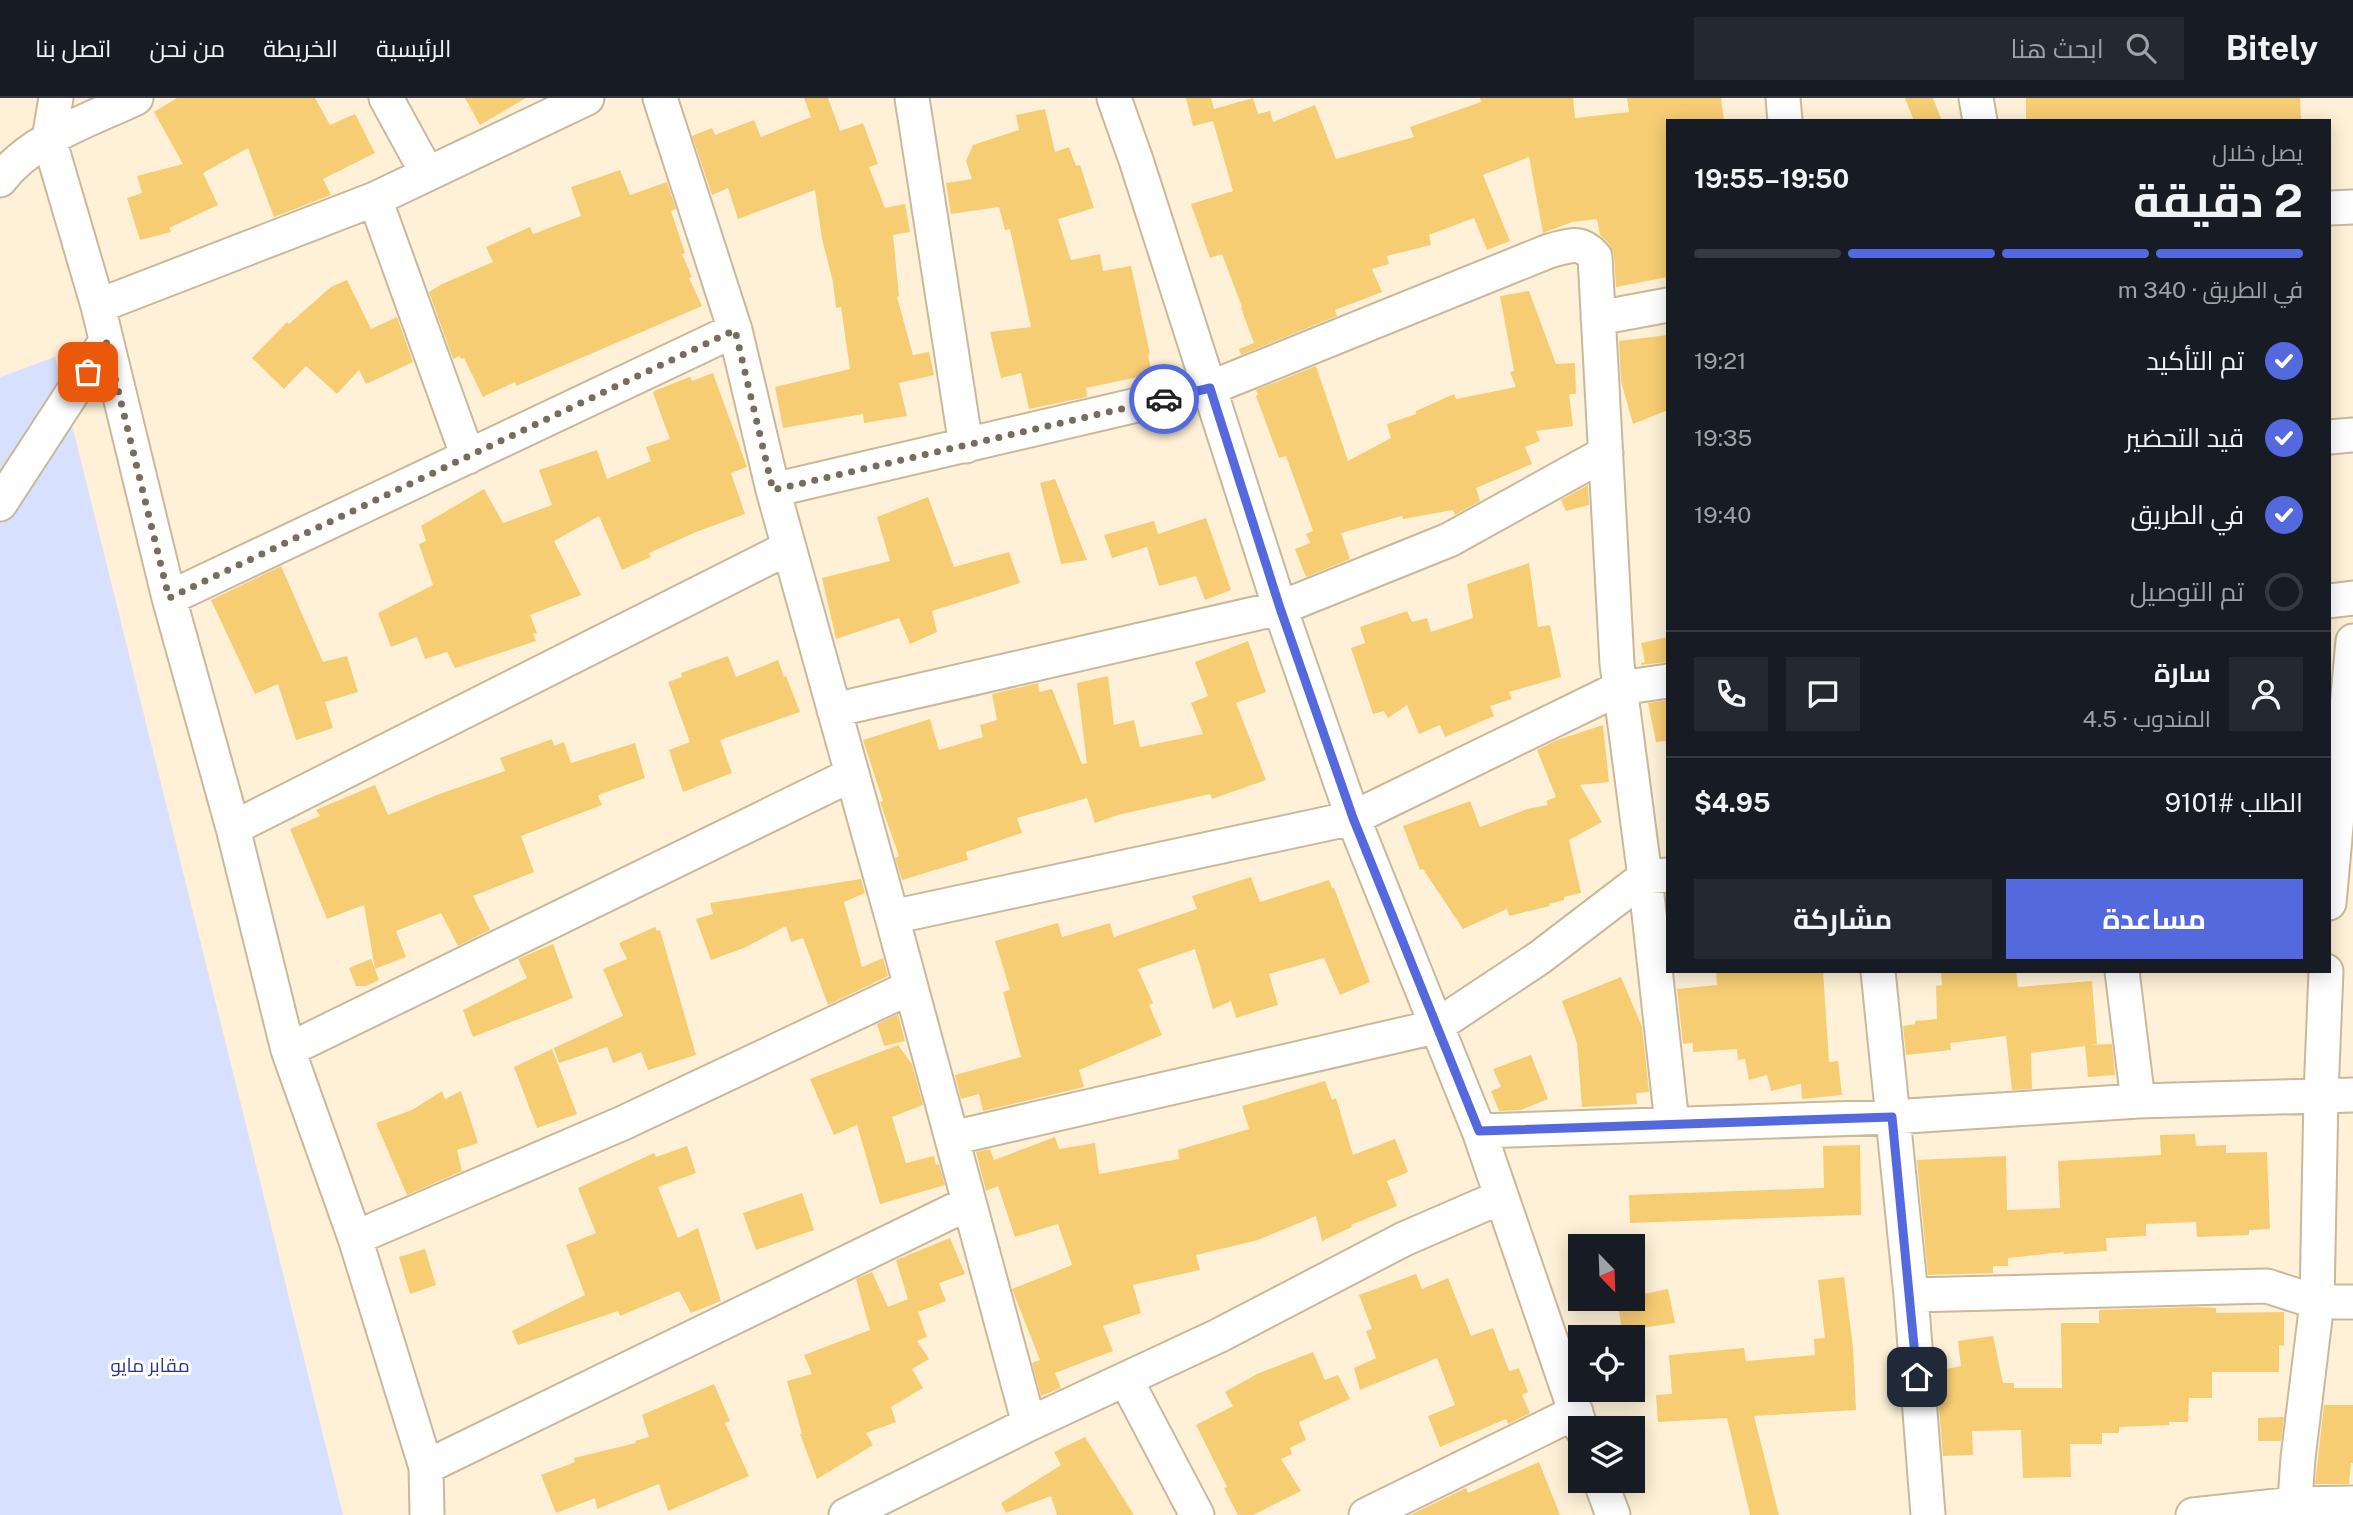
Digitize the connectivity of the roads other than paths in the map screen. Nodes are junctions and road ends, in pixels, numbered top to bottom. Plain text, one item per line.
1 (56, 98) edge
2 (136, 98) edge
3 (386, 98) edge
4 (660, 98) edge
5 (912, 98) edge
6 (1114, 98) edge
7 (1783, 98) edge
8 (1976, 98) edge
9 (571, 102) edge
10 (1785, 119) edge
11 (1980, 119) edge
12 (49, 139) junction
13 (427, 173) junction
14 (0, 180) edge
15 (375, 199) junction
16 (2353, 207) edge
17 (2331, 208) edge
18 (1666, 305) edge
19 (98, 306) junction
20 (1598, 318) junction
21 (735, 330) junction
22 (106, 341) junction
23 (1210, 388) junction
24 (2353, 435) edge
25 (2331, 437) edge
26 (966, 446) junction
27 (1606, 453) junction
28 (468, 457) junction
29 (773, 490) junction
30 (0, 504) edge
31 (788, 548) junction
32 (169, 598) junction
33 (2353, 598) edge
34 (2331, 601) edge
35 (1280, 608) junction
36 (2353, 641) edge
37 (2353, 663) edge
38 (1666, 681) edge
39 (1620, 688) junction
40 (834, 710) junction
41 (2335, 769) edge
42 (851, 775) junction
43 (1353, 818) junction
44 (233, 828) junction
45 (1656, 876) edge
46 (2338, 887) edge
47 (892, 917) junction
48 (1878, 973) edge
49 (2122, 973) edge
50 (2326, 973) edge
51 (911, 987) junction
52 (1435, 1027) junction
53 (288, 1050) junction
54 (2337, 1095) edge
55 (2138, 1101) junction
56 (1892, 1117) junction
57 (1672, 1124) junction
58 (1479, 1131) junction
59 (952, 1138) junction
60 (1502, 1197) junction
61 (969, 1203) junction
62 (355, 1238) junction
63 (1911, 1295) junction
64 (2317, 1302) junction
65 (2353, 1302) edge
66 (1126, 1380) junction
67 (1577, 1416) edge
68 (1028, 1424) junction
69 (1568, 1424) edge
70 (426, 1467) junction
71 (1605, 1493) edge
72 (2353, 1503) edge
73 (2294, 1509) edge
74 (427, 1515) edge
75 (846, 1515) edge
76 (1197, 1515) edge
77 (1366, 1515) edge
78 (1613, 1515) edge
79 (1928, 1515) edge
80 (2193, 1515) edge

1 - 12 street
2 - 12 street
3 - 13 street
4 - 21 street
5 - 26 street
6 - 23 street
7 - 10 street
8 - 11 street
9 - 13 street
12 - 14 street
12 - 19 street
13 - 15 street
15 - 19 street
15 - 28 street
16 - 17 street
18 - 20 street
19 - 22 street
20 - 23 street
20 - 27 street
21 - 28 street
21 - 29 street
22 - 30 street
22 - 32 street
23 - 26 street
23 - 35 street
24 - 25 street
26 - 29 street
27 - 35 street
27 - 39 street
28 - 32 street
29 - 31 street
31 - 40 street
31 - 44 street
32 - 44 street
33 - 34 street
35 - 40 street
35 - 43 street
36 - 37 street
37 - 41 street
38 - 39 street
39 - 43 street
39 - 45 street
40 - 42 street
41 - 46 street
42 - 47 street
42 - 53 street
43 - 47 street
43 - 52 street
44 - 53 street
45 - 52 street
45 - 57 street
47 - 51 street
48 - 56 street
49 - 55 street
50 - 54 street
51 - 59 street
51 - 62 street
52 - 58 street
52 - 59 street
53 - 62 street
54 - 55 street
54 - 64 street
55 - 56 street
56 - 57 street
56 - 63 street
57 - 58 street
58 - 60 street
59 - 61 street
60 - 66 street
60 - 67 street
61 - 68 street
61 - 70 street
62 - 70 street
63 - 64 street
63 - 79 street
64 - 65 street
64 - 73 street
66 - 68 street
66 - 76 street
68 - 75 street
69 - 77 street
70 - 74 street
71 - 78 street
72 - 73 street
73 - 80 street

